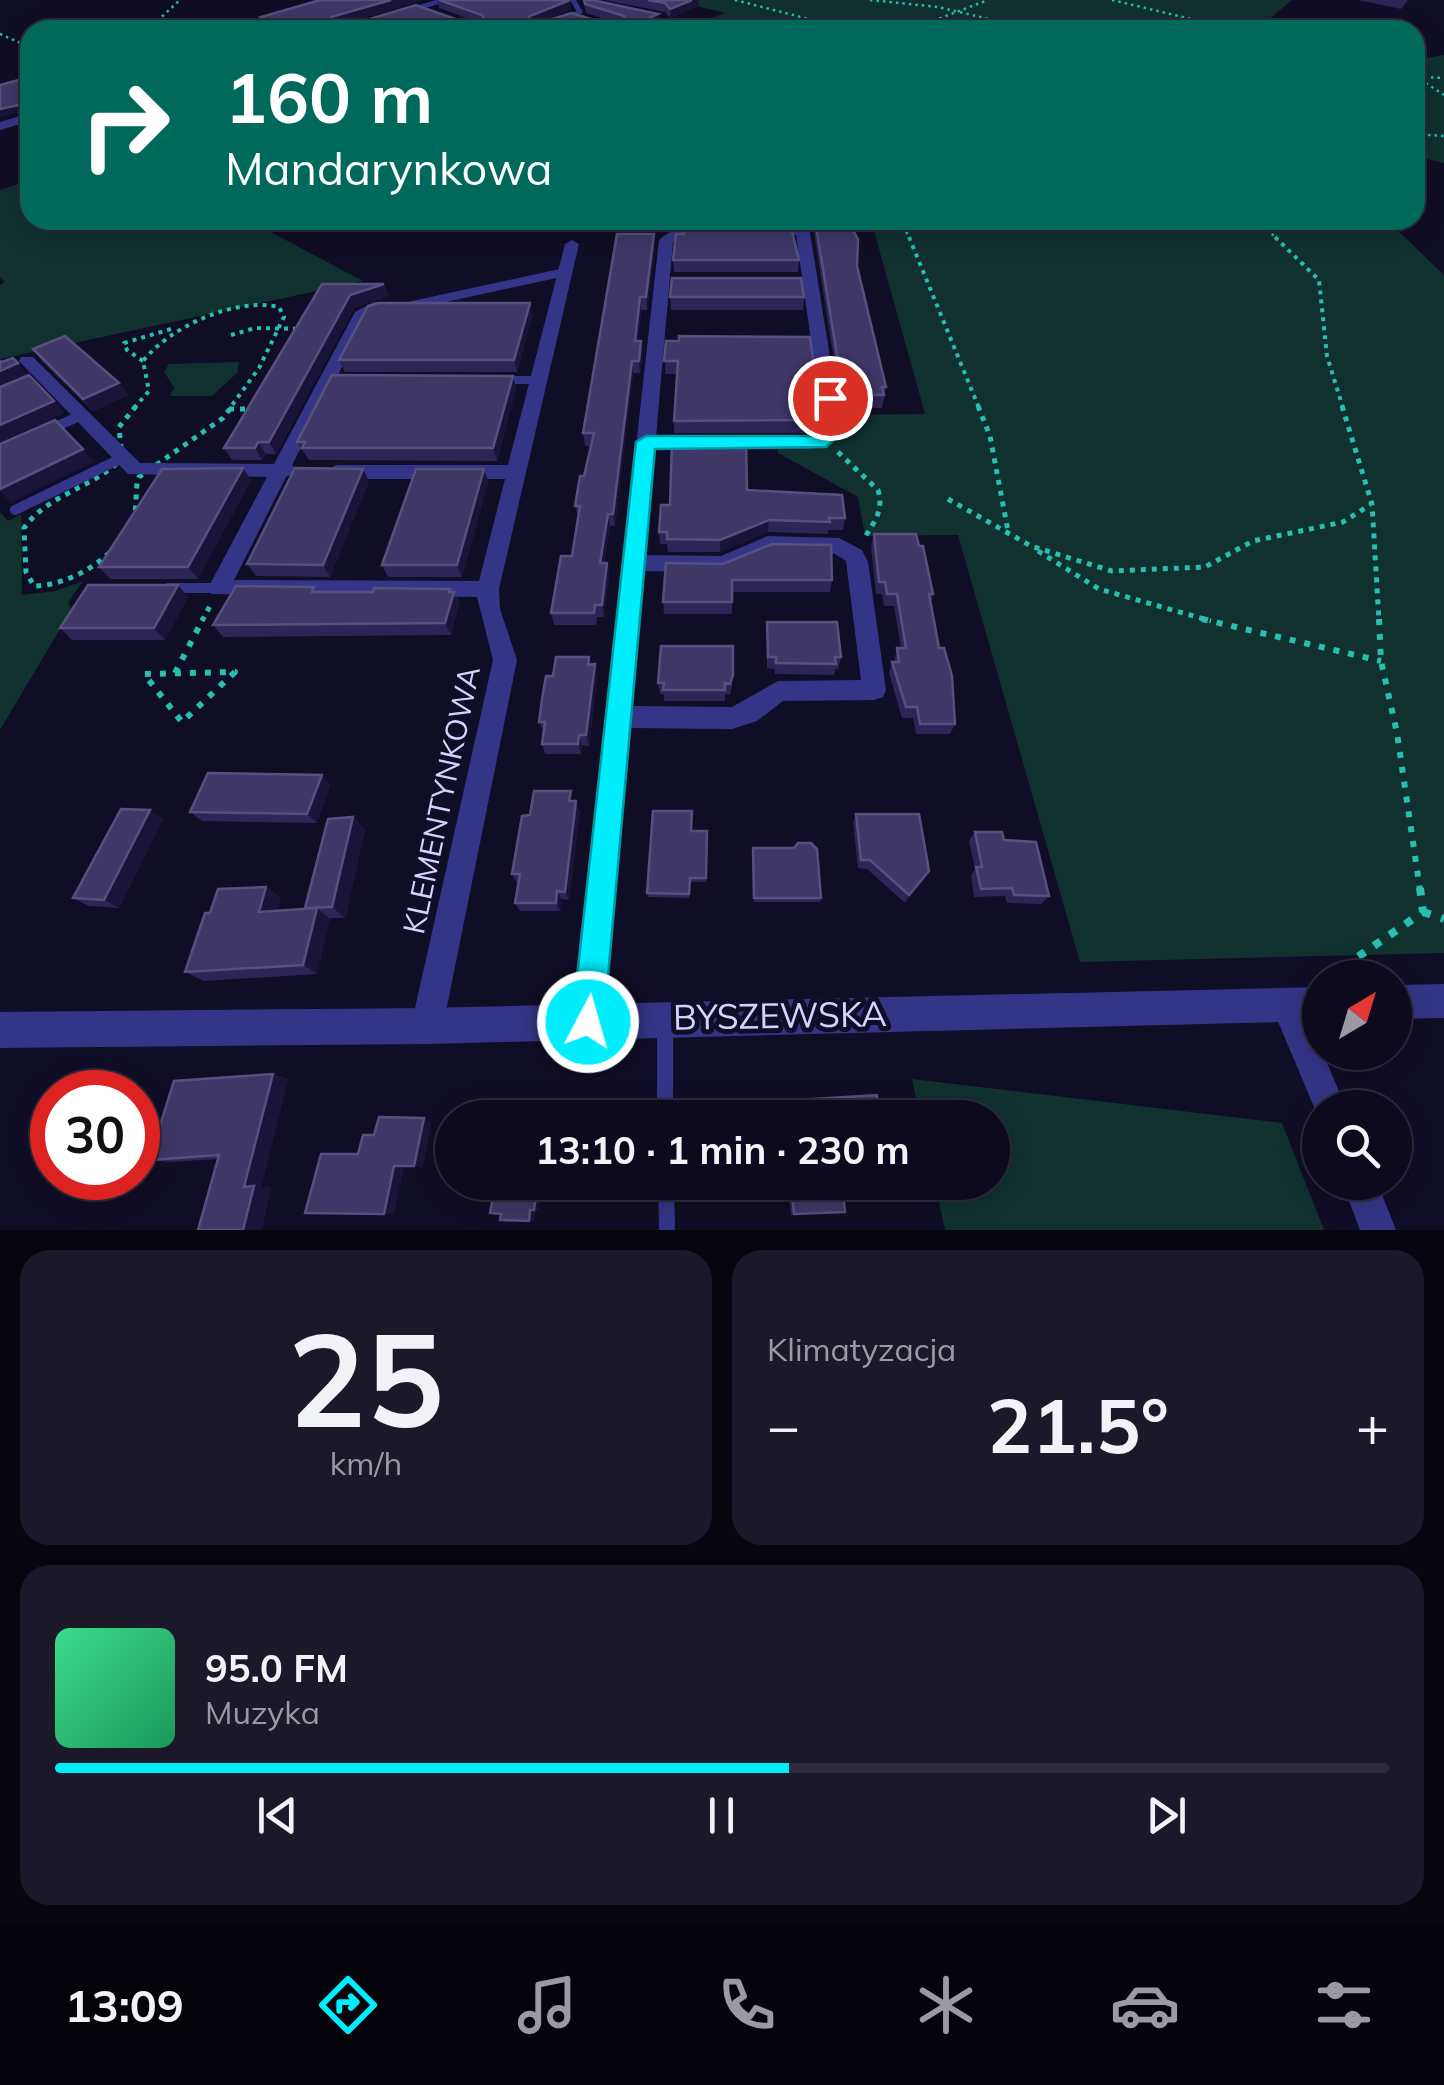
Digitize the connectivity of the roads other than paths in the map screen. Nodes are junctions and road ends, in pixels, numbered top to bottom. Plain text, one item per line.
1 (447, 0) edge
2 (573, 0) edge
3 (574, 16) junction
4 (380, 20) edge
5 (557, 20) edge
6 (590, 20) edge
7 (729, 230) edge
8 (802, 230) edge
9 (572, 244) dead end
10 (565, 272) junction
11 (497, 297) joint
12 (27, 361) dead end
13 (481, 380) edge
14 (539, 380) junction
15 (80, 416) junction
16 (32, 438) edge
17 (646, 442) junction
18 (122, 458) junction
19 (280, 472) junction
20 (516, 472) junction
21 (15, 510) dead end
22 (634, 564) junction
23 (148, 588) edge
24 (219, 588) junction
25 (488, 588) junction
26 (618, 717) junction
27 (1444, 1001) edge
28 (1412, 1002) edge
29 (1302, 1004) edge
30 (666, 1018) junction
31 (588, 1022) junction
32 (427, 1026) junction
33 (0, 1030) edge
34 (665, 1100) edge
35 (666, 1200) edge
36 (1366, 1200) edge
37 (667, 1230) edge
38 (1378, 1230) edge

1 - 4 street
2 - 3 lane
3 - 5 lane
3 - 6 lane
7 - 17 street
8 - 17 street
9 - 10 street, KLEMENTYNKOWA
10 - 11 lane
10 - 14 street, KLEMENTYNKOWA
11 - 19 street
12 - 15 street
13 - 14 lane
14 - 20 street, KLEMENTYNKOWA
15 - 16 lane
15 - 18 street
17 - 22 street
18 - 19 street
18 - 21 lane
19 - 20 street
19 - 24 street
20 - 25 street, KLEMENTYNKOWA
22 - 26 street
22 - 26 street
23 - 24 lane
24 - 25 street
25 - 32 street, KLEMENTYNKOWA
26 - 31 street
27 - 28 street
29 - 30 street, BYSZEWSKA
30 - 31 street, BYSZEWSKA
30 - 34 lane
31 - 32 street, BYSZEWSKA
32 - 33 street, BYSZEWSKA
35 - 37 lane
36 - 38 street

